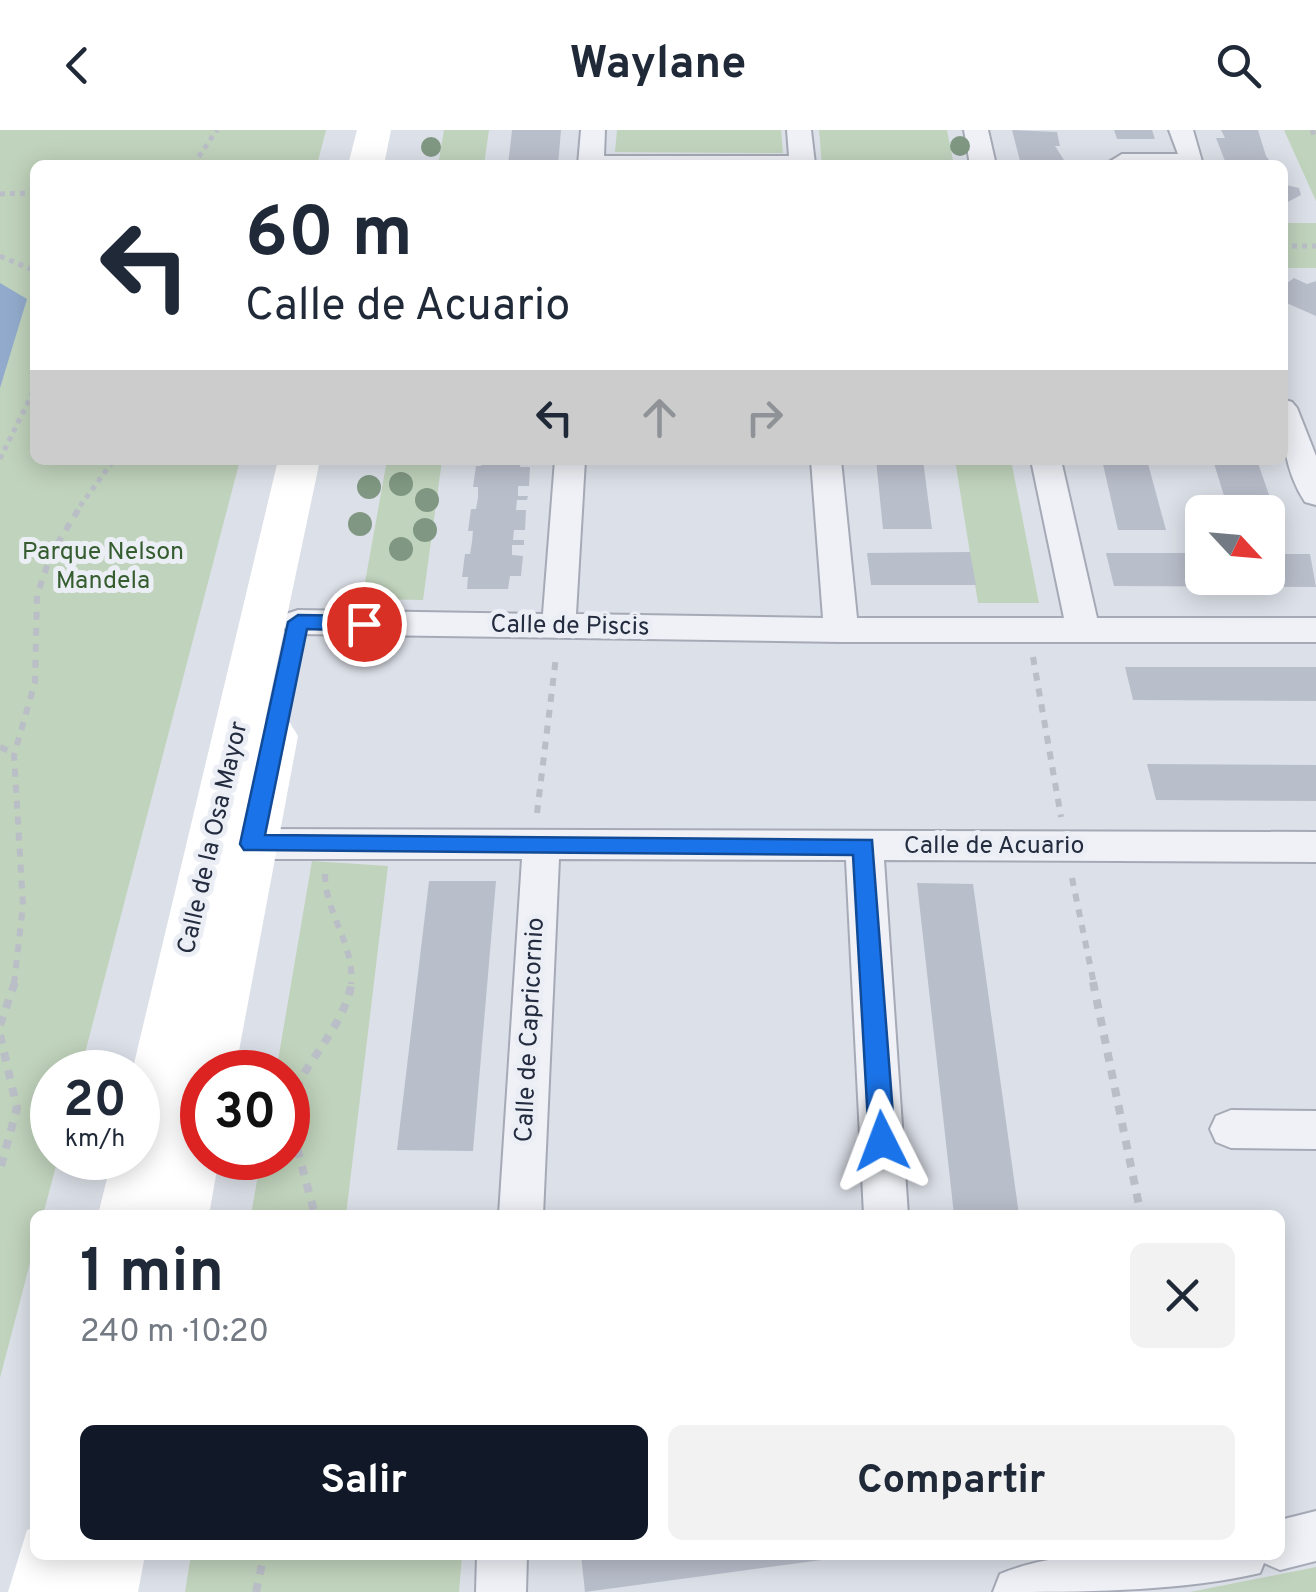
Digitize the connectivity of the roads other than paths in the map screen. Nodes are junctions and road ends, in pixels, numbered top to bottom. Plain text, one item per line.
1 (374, 130) edge
2 (398, 130) edge
3 (594, 130) edge
4 (799, 130) edge
5 (976, 130) edge
6 (1181, 130) edge
7 (367, 160) edge
8 (393, 160) edge
9 (591, 160) edge
10 (802, 160) edge
11 (982, 160) edge
12 (1192, 160) edge
13 (1288, 423) edge
14 (298, 465) edge
15 (329, 465) edge
16 (570, 465) edge
17 (826, 465) edge
18 (1047, 465) edge
19 (1316, 495) edge
20 (298, 622) junction
21 (559, 626) junction
22 (841, 630) junction
23 (1083, 630) junction
24 (1316, 630) edge
25 (252, 844) junction
26 (537, 846) junction
27 (864, 846) junction
28 (1316, 847) edge
29 (210, 1050) edge
30 (1231, 1128) dead end
31 (1316, 1130) edge
32 (185, 1180) edge
33 (130, 1210) edge
34 (179, 1210) edge
35 (521, 1210) edge
36 (886, 1210) edge
37 (1316, 1536) edge
38 (1285, 1544) edge
39 (51, 1560) edge
40 (109, 1560) edge
41 (502, 1560) edge
42 (1212, 1560) edge
43 (43, 1592) edge
44 (103, 1592) edge
45 (501, 1592) edge
46 (1018, 1592) edge

1 - 7 street
2 - 8 street
3 - 9 street
4 - 10 street
5 - 11 street
6 - 12 street
13 - 19 street
14 - 33 street, Calle de la Osa Mayor
15 - 20 street, Calle de la Osa Mayor
16 - 21 street
17 - 22 street
18 - 23 street
20 - 21 street, Calle de Piscis
20 - 25 street, Calle de la Osa Mayor
21 - 22 street, Calle de Piscis
22 - 23 street, Calle de Piscis
23 - 24 street, Calle de Piscis
25 - 26 street, Calle de Acuario
25 - 29 street, Calle de la Osa Mayor
26 - 27 street, Calle de Acuario
26 - 35 street, Calle de Capricornio
27 - 28 street, Calle de Acuario
27 - 36 street
30 - 31 street
32 - 34 street
37 - 38 street
39 - 43 street
40 - 44 street
41 - 45 street
42 - 46 street

